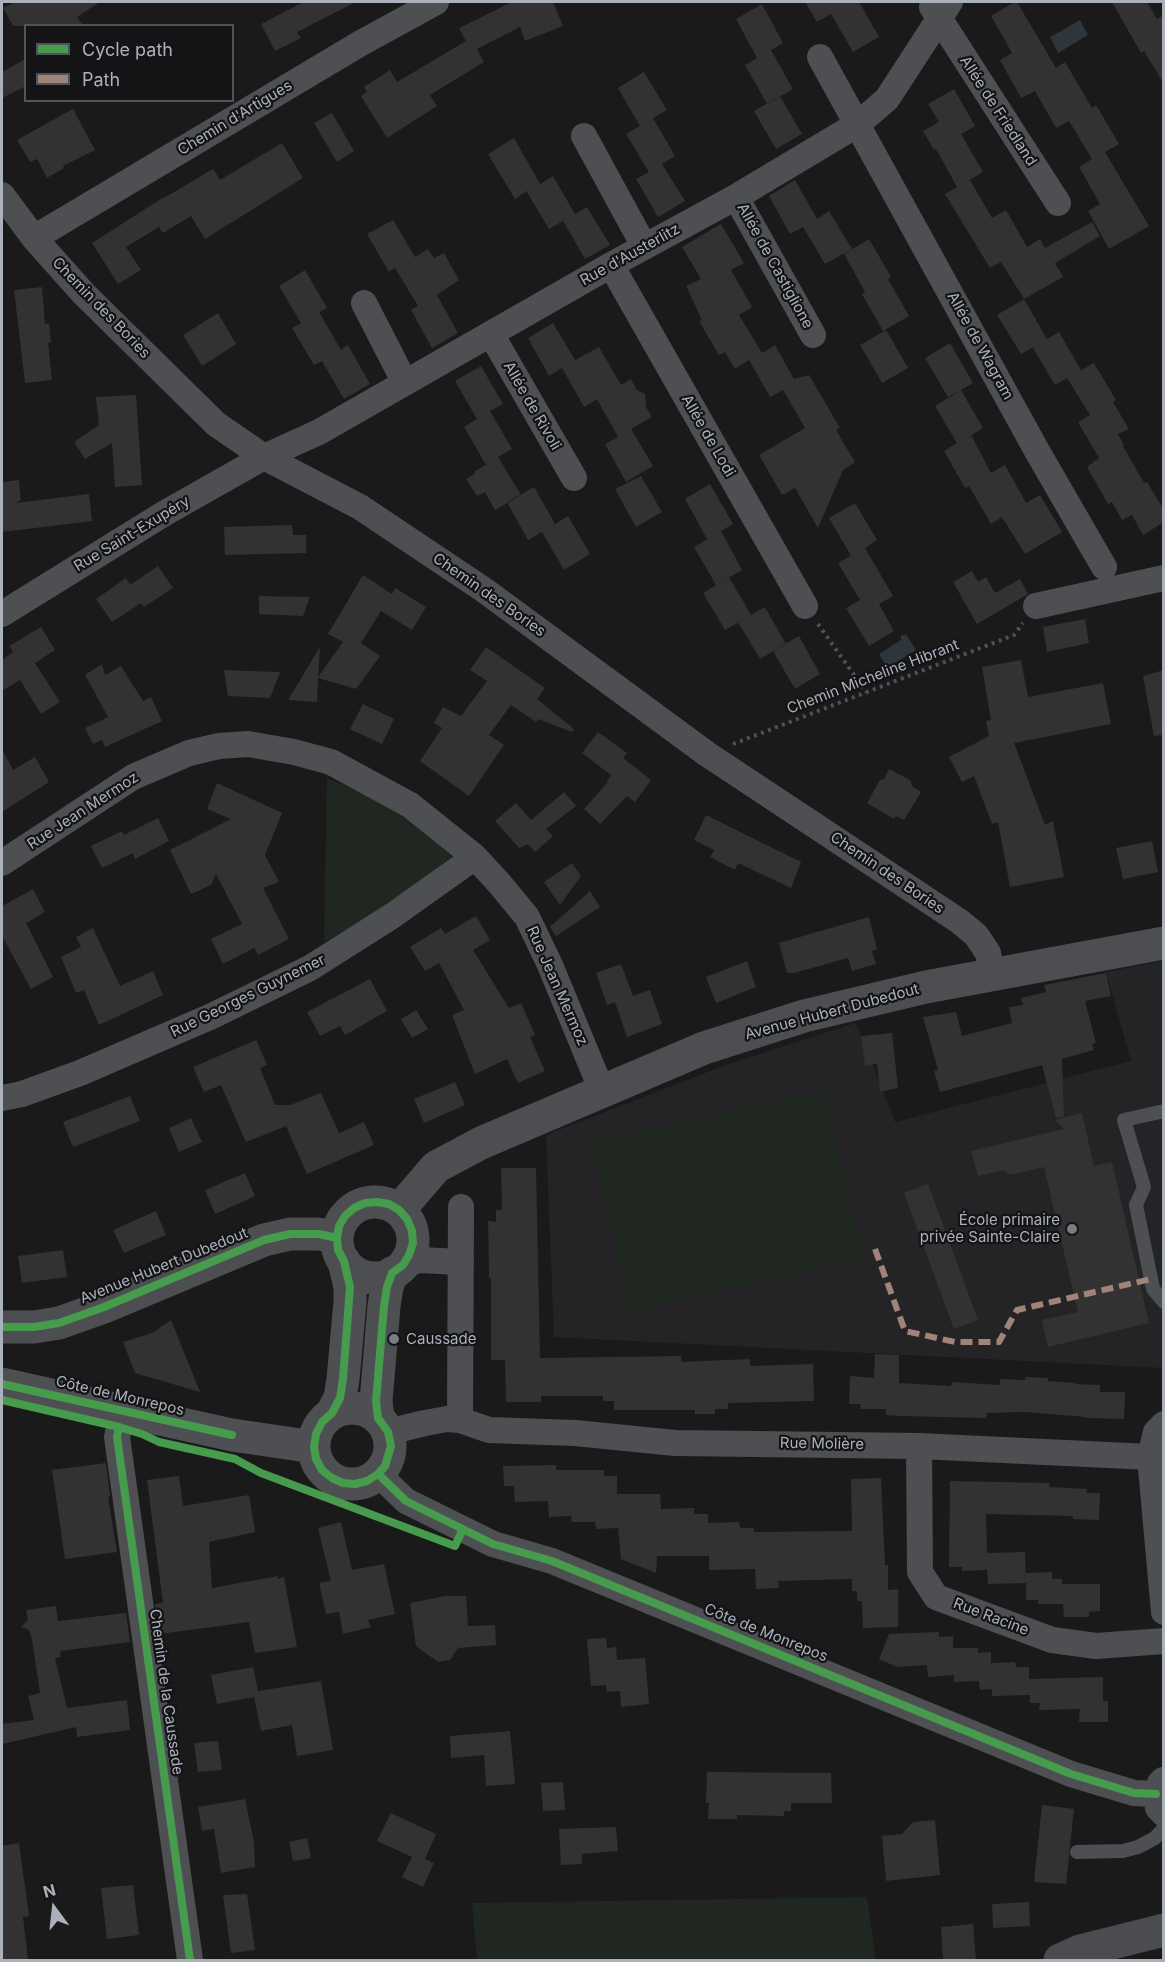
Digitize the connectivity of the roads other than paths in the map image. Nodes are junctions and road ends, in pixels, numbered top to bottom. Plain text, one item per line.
1 (436, 2) edge
2 (939, 7) edge
3 (820, 57) dead end
4 (858, 124) junction
5 (584, 136) dead end
6 (2, 195) edge
7 (736, 197) junction
8 (1058, 203) dead end
9 (34, 238) junction
10 (644, 246) junction
11 (611, 265) junction
12 (364, 303) dead end
13 (491, 334) junction
14 (813, 335) dead end
15 (404, 381) junction
16 (264, 457) junction
17 (574, 478) dead end
18 (1104, 567) dead end
19 (1164, 578) edge
20 (805, 606) road end
21 (1036, 606) road end
22 (2, 614) edge
23 (475, 857) junction
24 (2, 863) edge
25 (1164, 943) edge
26 (992, 974) junction
27 (602, 1091) junction
28 (2, 1098) edge
29 (1164, 1111) edge
30 (461, 1207) dead end
31 (399, 1210) junction
32 (340, 1250) junction
33 (461, 1262) junction
34 (398, 1269) junction
35 (1164, 1302) edge
36 (2, 1327) edge
37 (2, 1384) edge
38 (123, 1412) junction
39 (332, 1413) junction
40 (460, 1420) junction
41 (1164, 1424) edge
42 (383, 1425) junction
43 (919, 1446) junction
44 (314, 1447) junction
45 (1150, 1457) junction
46 (378, 1474) junction
47 (1164, 1612) edge
48 (1164, 1641) edge
49 (1161, 1796) edge
50 (1164, 1828) edge
51 (1077, 1852) dead end
52 (1164, 1930) edge
53 (1164, 1948) edge
54 (190, 1960) edge
55 (1060, 1960) edge
56 (1100, 1960) edge

1 - 9 street, Chemin d'Artigues
2 - 4 street, Rue d'Austerlitz
2 - 8 street, Allée de Friedland
3 - 4 street, Allée de Wagram
4 - 7 street, Rue d'Austerlitz
4 - 18 street, Allée de Wagram
5 - 10 street
6 - 9 street, Chemin des Bories
7 - 10 street, Rue d'Austerlitz
7 - 14 street, Allée de Castiglione
9 - 16 street, Chemin des Bories
10 - 11 street, Rue d'Austerlitz
11 - 13 street, Rue d'Austerlitz
11 - 20 street, Allée de Lodi
12 - 15 street
13 - 15 street, Rue d'Austerlitz
13 - 17 street, Allée de Rivoli
15 - 16 street, Rue d'Austerlitz
16 - 22 street, Rue Saint-Exupéry
16 - 26 street, Chemin des Bories
19 - 21 street
23 - 24 street, Rue Jean Mermoz
23 - 27 street, Rue Jean Mermoz
23 - 28 street, Rue Georges Guynemer
25 - 26 main road, Avenue Hubert Dubedout
26 - 27 main road, Avenue Hubert Dubedout
27 - 31 main road, Avenue Hubert Dubedout
29 - 35 lane
30 - 33 street
31 - 32 main road
31 - 34 main road
32 - 34 main road
32 - 36 main road, Avenue Hubert Dubedout
32 - 39 street
33 - 34 street
33 - 40 street
34 - 42 street
37 - 38 street, Côte de Monrepos
38 - 44 street, Côte de Monrepos
38 - 54 street, Chemin de la Caussade
39 - 42 street
39 - 44 street
40 - 42 street, Rue Molière
40 - 43 street, Rue Molière
41 - 45 street
42 - 46 street
43 - 45 street, Rue Molière
43 - 48 street, Rue Racine
44 - 46 street
45 - 47 street
46 - 49 street, Côte de Monrepos
50 - 51 lane
52 - 55 main road
53 - 56 main road

